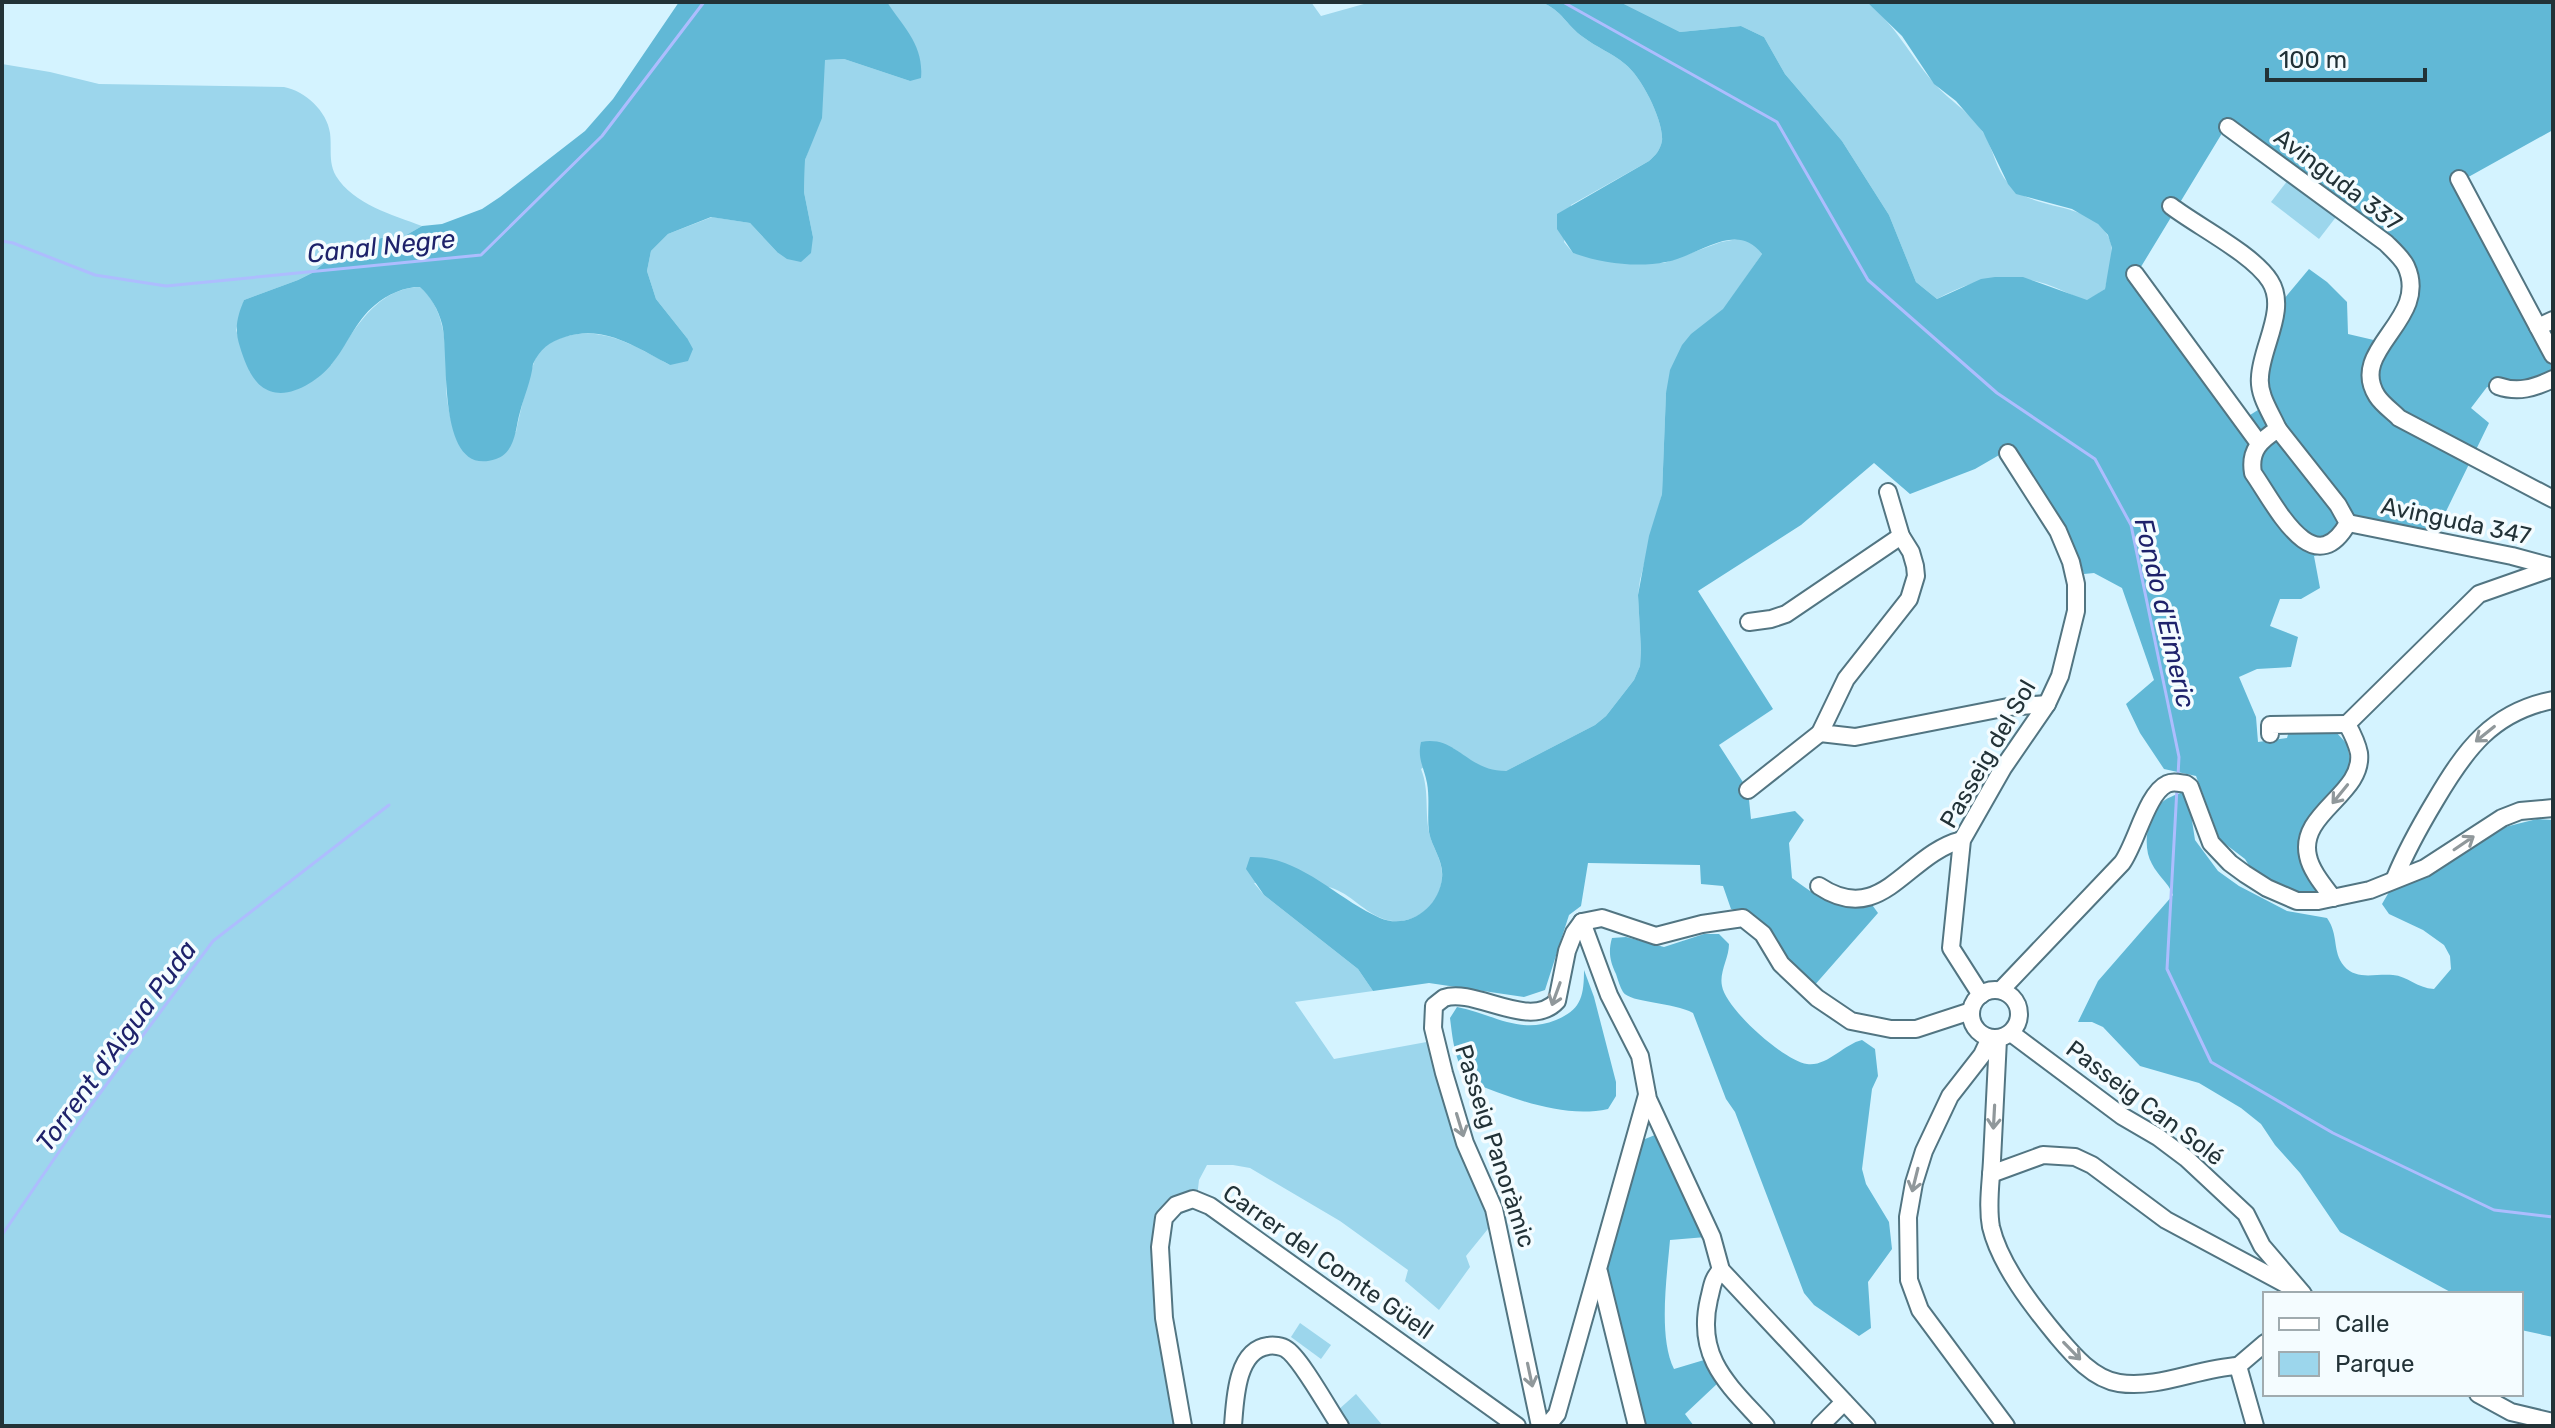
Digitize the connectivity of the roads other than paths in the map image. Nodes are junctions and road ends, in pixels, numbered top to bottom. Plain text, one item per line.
1 (2228, 127) dead end
2 (2459, 179) dead end
3 (2171, 206) dead end
4 (2135, 274) dead end
5 (2545, 324) edge
6 (2553, 355) edge
7 (2553, 379) edge
8 (2498, 386) dead end
9 (2278, 429) junction
10 (2258, 442) junction
11 (2008, 453) dead end
12 (1888, 492) dead end
13 (2553, 499) edge
14 (2348, 523) junction
15 (1901, 536) junction
16 (2553, 568) edge
17 (1749, 622) dead end
18 (2553, 700) edge
19 (2047, 704) junction
20 (2347, 724) junction
21 (1820, 733) junction
22 (2270, 734) dead end
23 (1748, 790) dead end
24 (2553, 808) edge
25 (1962, 840) junction
26 (2395, 878) junction
27 (1819, 886) dead end
28 (2333, 898) junction
29 (1582, 922) junction
30 (2001, 990) junction
31 (1981, 995) junction
32 (1971, 1011) junction
33 (1999, 1037) junction
34 (1647, 1095) junction
35 (1633, 1138) junction
36 (1666, 1138) junction
37 (1991, 1174) junction
38 (1725, 1276) junction
39 (2301, 1292) edge
40 (1597, 1298) junction
41 (2263, 1345) edge
42 (2238, 1366) junction
43 (2480, 1396) edge
44 (1844, 1402) junction
45 (2508, 1419) edge
46 (2553, 1422) edge
47 (1183, 1426) edge
48 (1233, 1426) edge
49 (1340, 1426) edge
50 (1517, 1426) edge
51 (1540, 1426) edge
52 (1547, 1426) edge
53 (1637, 1426) edge
54 (1766, 1426) edge
55 (1820, 1426) edge
56 (1867, 1426) edge
57 (2006, 1426) edge
58 (2255, 1426) edge

1 - 13 street, Avinguda 337
2 - 5 street
3 - 9 street
4 - 10 street
5 - 6 street
7 - 8 street
9 - 10 street
9 - 14 street
10 - 14 street
11 - 19 street, Passeig del Sol
12 - 15 street
14 - 16 street, Avinguda 347
15 - 17 street
15 - 21 street
16 - 20 street
18 -> 26 street
19 - 21 street
19 - 25 street, Passeig del Sol
20 - 22 street
20 -> 28 street
21 - 23 street
26 -> 24 street
25 - 27 street
25 - 31 street, Passeig del Sol
26 - 28 street
28 - 30 street
29 - 32 street
29 - 34 street
29 -> 51 street, Passeig Panoràmic
30 - 31 street
30 - 33 street
31 - 32 street
32 - 33 street
33 -> 37 street
33 - 39 street, Passeig Can Solé
33 -> 57 street
34 - 35 street
34 - 36 street
35 - 36 street
35 - 40 street
36 - 38 street
37 - 39 street
37 -> 42 street
38 - 44 street
38 - 54 street
40 - 52 street
40 - 53 street
41 - 42 street
42 - 58 street
43 - 45 street
44 - 55 street
44 - 56 street
45 - 46 street
47 - 50 street, Carrer del Comte Güell
48 - 49 street

